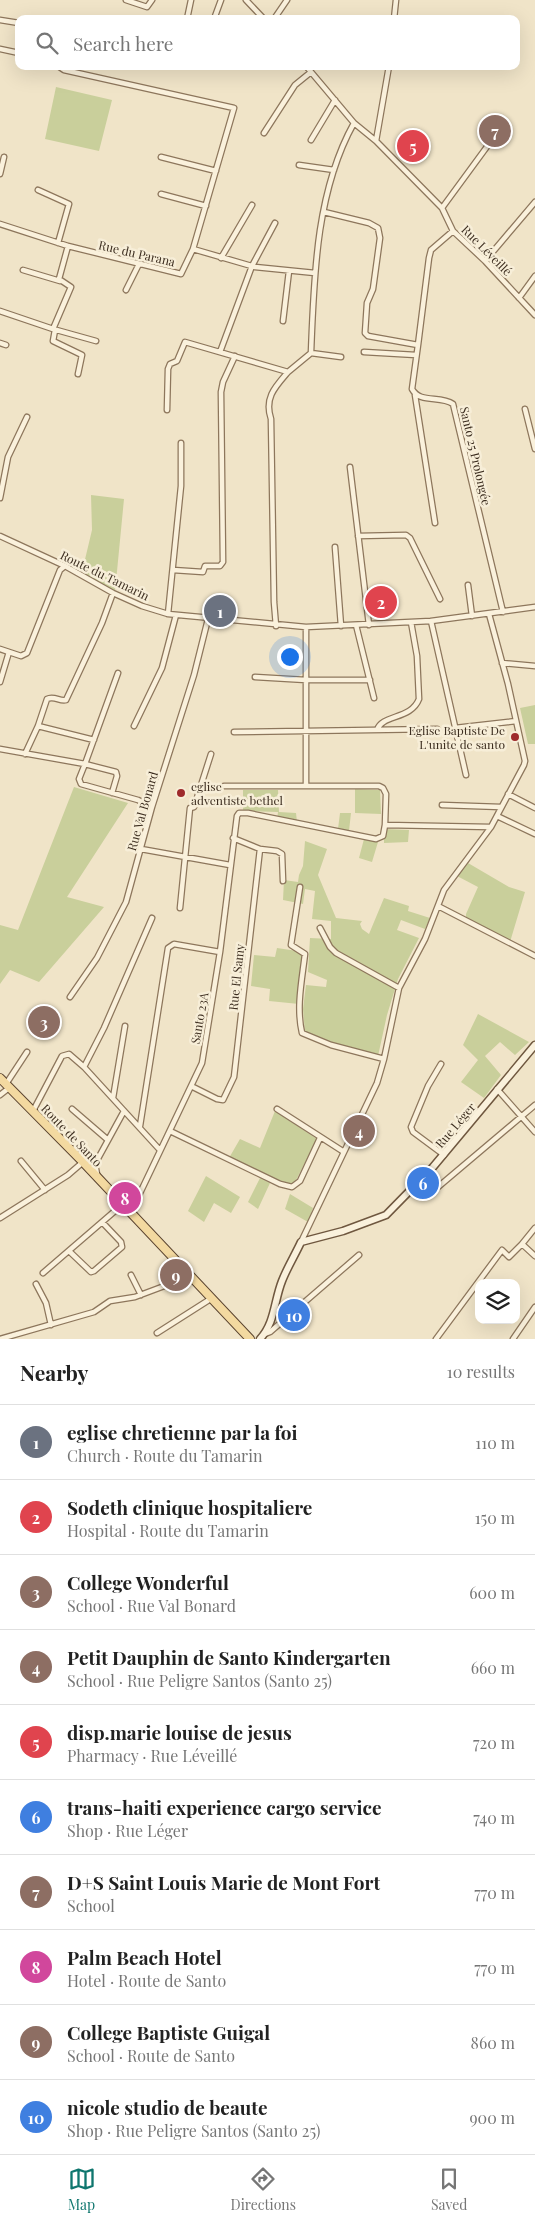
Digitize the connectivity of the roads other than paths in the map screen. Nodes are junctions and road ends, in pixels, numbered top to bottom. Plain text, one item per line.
1 (126, 0) edge
2 (152, 0) edge
3 (191, 0) edge
4 (221, 0) edge
5 (246, 0) edge
6 (287, 0) edge
7 (396, 0) edge
8 (188, 15) edge
9 (215, 15) edge
10 (260, 15) edge
11 (277, 15) edge
12 (394, 15) edge
13 (0, 20) edge
14 (15, 22) edge
15 (0, 49) edge
16 (15, 52) edge
17 (64, 70) edge
18 (388, 70) edge
19 (311, 72) joint
20 (335, 100) junction
21 (354, 123) junction
22 (264, 133) dead end
23 (497, 133) dead end
24 (311, 140) dead end
25 (376, 140) junction
26 (161, 156) dead end
27 (4, 157) dead end
28 (299, 165) dead end
29 (334, 170) junction
30 (216, 171) junction
31 (0, 174) edge
32 (38, 190) dead end
33 (161, 194) dead end
34 (535, 202) edge
35 (252, 205) dead end
36 (206, 206) junction
37 (442, 208) junction
38 (324, 212) junction
39 (0, 224) edge
40 (275, 224) dead end
41 (454, 231) junction
42 (58, 242) junction
43 (68, 246) junction
44 (193, 249) junction
45 (221, 258) junction
46 (485, 261) junction
47 (139, 264) junction
48 (252, 266) junction
49 (22, 270) dead end
50 (289, 271) junction
51 (316, 274) junction
52 (535, 276) edge
53 (60, 281) junction
54 (126, 290) dead end
55 (519, 298) junction
56 (0, 311) edge
57 (535, 315) edge
58 (283, 321) dead end
59 (54, 330) junction
60 (96, 341) dead end
61 (0, 343) edge
62 (6, 345) dead end
63 (418, 345) junction
64 (220, 352) junction
65 (364, 352) dead end
66 (311, 353) junction
67 (416, 355) junction
68 (235, 356) junction
69 (341, 357) dead end
70 (288, 372) junction
71 (78, 374) dead end
72 (415, 395) junction
73 (525, 409) dead end
74 (167, 410) dead end
75 (27, 417) dead end
76 (181, 443) dead end
77 (535, 449) edge
78 (350, 467) dead end
79 (0, 498) edge
80 (435, 523) dead end
81 (0, 536) edge
82 (358, 536) junction
83 (335, 547) dead end
84 (65, 566) junction
85 (173, 570) junction
86 (468, 585) dead end
87 (112, 593) junction
88 (440, 599) dead end
89 (535, 607) edge
90 (503, 612) junction
91 (168, 614) junction
92 (489, 614) junction
93 (176, 615) junction
94 (472, 616) junction
95 (208, 619) junction
96 (431, 621) junction
97 (411, 622) junction
98 (369, 624) junction
99 (356, 625) junction
100 (276, 626) junction
101 (341, 626) junction
102 (306, 627) junction
103 (0, 649) edge
104 (9, 652) junction
105 (502, 663) junction
106 (535, 666) edge
107 (118, 673) dead end
108 (255, 677) dead end
109 (306, 680) junction
110 (370, 680) junction
111 (0, 682) edge
112 (374, 698) dead end
113 (516, 721) junction
114 (38, 726) junction
115 (134, 726) dead end
116 (437, 728) dead end
117 (455, 728) junction
118 (377, 730) junction
119 (234, 732) dead end
120 (306, 732) junction
121 (94, 740) junction
122 (0, 749) edge
123 (25, 754) junction
124 (211, 754) dead end
125 (85, 764) junction
126 (466, 775) dead end
127 (306, 785) junction
128 (224, 786) dead end
129 (112, 793) junction
130 (508, 794) junction
131 (442, 805) dead end
132 (152, 807) junction
133 (501, 807) junction
134 (535, 808) edge
135 (497, 816) junction
136 (385, 826) junction
137 (491, 827) junction
138 (535, 834) edge
139 (233, 838) junction
140 (141, 849) junction
141 (260, 849) junction
142 (186, 858) junction
143 (230, 865) junction
144 (283, 881) dead end
145 (300, 887) dead end
146 (438, 906) junction
147 (180, 908) dead end
148 (152, 918) dead end
149 (320, 928) dead end
150 (220, 952) junction
151 (535, 956) edge
152 (398, 988) junction
153 (70, 997) dead end
154 (125, 1026) dead end
155 (535, 1045) edge
156 (28, 1052) dead end
157 (384, 1059) junction
158 (441, 1064) dead end
159 (84, 1067) junction
160 (5, 1083) edge
161 (191, 1086) junction
162 (497, 1089) junction
163 (0, 1095) edge
164 (113, 1098) junction
165 (535, 1105) edge
166 (72, 1109) dead end
167 (277, 1109) dead end
168 (32, 1111) junction
169 (124, 1111) junction
170 (522, 1117) junction
171 (140, 1126) junction
172 (170, 1131) junction
173 (535, 1132) edge
174 (320, 1138) junction
175 (108, 1140) junction
176 (159, 1149) junction
177 (344, 1152) junction
178 (444, 1155) junction
179 (21, 1161) dead end
180 (83, 1162) junction
181 (424, 1178) junction
182 (100, 1180) junction
183 (45, 1190) junction
184 (123, 1204) junction
185 (131, 1212) junction
186 (0, 1218) edge
187 (103, 1223) junction
188 (535, 1228) edge
189 (301, 1242) junction
190 (522, 1244) junction
191 (69, 1251) junction
192 (359, 1255) dead end
193 (535, 1256) edge
194 (43, 1273) dead end
195 (131, 1275) dead end
196 (191, 1276) junction
197 (36, 1284) dead end
198 (141, 1295) junction
199 (212, 1298) junction
200 (535, 1308) edge
201 (50, 1325) junction
202 (157, 1333) dead end
203 (262, 1337) edge
204 (0, 1339) edge
205 (250, 1339) edge
206 (436, 1339) edge
207 (513, 1339) edge

1 - 2 street
3 - 8 street
4 - 9 street
5 - 10 street
6 - 11 street
7 - 12 street
13 - 14 street
15 - 16 street
17 - 30 street
18 - 25 street
19 - 20 street, Rue Léveillé
19 - 22 street
20 - 21 street, Rue Léveillé
20 - 24 street
21 - 25 street, Rue Léveillé
21 - 29 street
23 - 37 street
25 - 37 street, Rue Léveillé
26 - 30 street
27 - 31 street
28 - 29 street
29 - 38 street
30 - 36 street
32 - 42 street
33 - 36 street
34 - 46 street
35 - 45 street
36 - 44 street
37 - 41 street, Rue Léveillé
38 - 51 street
38 - 63 street
39 - 42 street, Rue du Parana
40 - 48 street
41 - 46 street, Rue Léveillé
41 - 63 street
42 - 43 street, Rue du Parana
43 - 47 street, Rue du Parana
43 - 53 street
44 - 45 street, Rue du Parana
44 - 47 street, Rue du Parana
45 - 48 street, Rue du Parana
46 - 55 street, Rue Léveillé
47 - 54 street
48 - 50 street, Rue du Parana
48 - 64 street
49 - 53 street
50 - 51 street, Rue du Parana
50 - 58 street
51 - 66 street
52 - 55 street
53 - 59 street
55 - 57 street, Rue Léveillé
56 - 59 street
59 - 60 street
59 - 71 street
61 - 62 street
63 - 67 street
64 - 68 street
64 - 74 street
65 - 67 street
66 - 69 street
66 - 70 street
67 - 72 street
68 - 70 street
68 - 85 street
70 - 100 street
72 - 80 street
72 - 90 street, Santo 25 Prolongée
73 - 77 street
75 - 79 street
76 - 85 street
78 - 82 street
81 - 84 street, Route du Tamarin
82 - 88 street
82 - 98 street
83 - 101 street
84 - 87 street, Route du Tamarin
84 - 104 street
85 - 91 street
86 - 94 street
87 - 91 street, Route du Tamarin
87 - 114 street
89 - 90 street, Route du Tamarin
90 - 92 street, Route du Tamarin
91 - 93 street, Route du Tamarin
92 - 94 street, Route du Tamarin
92 - 105 street
93 - 95 street, Route du Tamarin
93 - 115 street
94 - 96 street, Route du Tamarin
95 - 100 street, Route du Tamarin
95 - 132 street, Rue Val Bonard
96 - 97 street, Route du Tamarin
96 - 117 street
97 - 98 street, Route du Tamarin
97 - 118 street
98 - 99 street, Route du Tamarin
99 - 101 street, Route du Tamarin
99 - 110 street
100 - 102 street, Route du Tamarin
101 - 102 street, Route du Tamarin
102 - 109 street
103 - 104 street
104 - 111 street
105 - 106 street
105 - 113 street
107 - 121 street
108 - 109 street
109 - 110 street
109 - 120 street
110 - 112 street
113 - 117 street
113 - 130 street
114 - 121 street
114 - 123 street
116 - 118 street
117 - 126 street
118 - 120 street
119 - 120 street
120 - 127 street
121 - 125 street
122 - 123 street
123 - 125 street
124 - 142 street
125 - 129 street
125 - 129 street
127 - 128 street
127 - 136 street
129 - 132 street
130 - 133 street
130 - 134 street
131 - 133 street
132 - 140 street, Rue Val Bonard
133 - 135 street
135 - 137 street
135 - 138 street
136 - 137 street
136 - 139 street, Santo 23A
137 - 146 street
139 - 141 street
139 - 143 street, Santo 23A
140 - 142 street
140 - 153 street, Rue Val Bonard
141 - 144 street
141 - 161 street, Rue El Samy
142 - 143 street
142 - 147 street
143 - 150 street, Santo 23A
145 - 157 street
146 - 151 street
146 - 152 street
148 - 159 street
149 - 152 street
150 - 161 street, Santo 23A
150 - 171 street
152 - 157 street
154 - 164 street
155 - 162 street, Rue Léger
156 - 160 street
157 - 177 street
158 - 178 street
159 - 164 street
159 - 168 street
160 - 163 street
160 - 168 main road, Route de Santo
161 - 172 street, Santo 23A
162 - 170 street
162 - 178 street, Rue Léger
164 - 169 street
165 - 170 street
166 - 175 street
167 - 174 street
168 - 180 main road, Route de Santo
169 - 171 street
169 - 175 street
170 - 173 street
170 - 181 street
171 - 176 street
172 - 174 street
172 - 176 street, Santo 23A
174 - 177 street
175 - 182 street
176 - 185 street, Santo 23A
177 - 189 street
178 - 181 street, Rue Léger
179 - 183 street
180 - 182 main road, Route de Santo
180 - 183 street
181 - 189 street, Rue Léger
182 - 184 main road, Route de Santo
183 - 186 street
184 - 185 main road, Route de Santo
184 - 187 street
185 - 196 main road, Route de Santo
187 - 191 street
187 - 191 street
188 - 190 street
189 - 203 street
190 - 193 street
190 - 206 street
191 - 194 street
192 - 203 street
195 - 198 street
196 - 198 street
196 - 199 main road, Route de Santo
197 - 201 street
198 - 201 street
199 - 202 street
199 - 205 main road, Route de Santo
200 - 207 street
201 - 204 street

